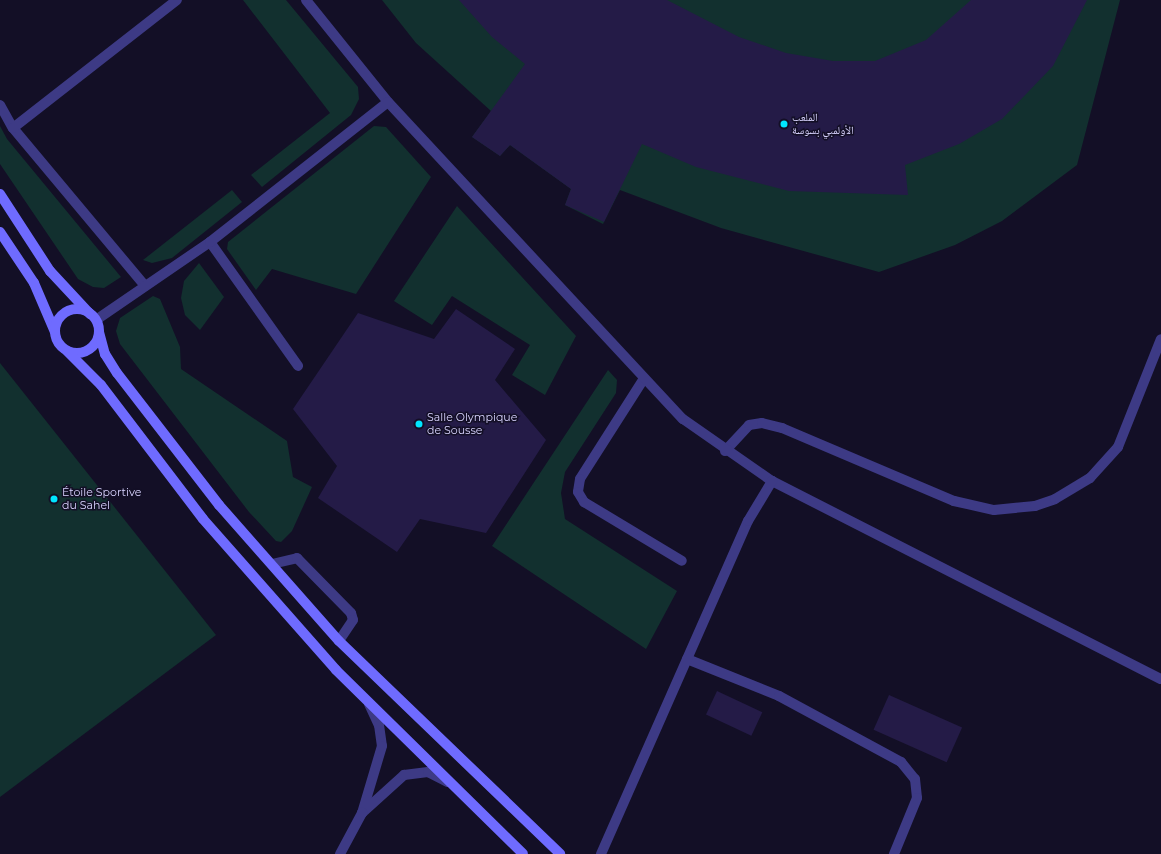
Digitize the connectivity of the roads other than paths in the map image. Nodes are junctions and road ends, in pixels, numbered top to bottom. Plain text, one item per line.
1 (177, 0) edge
2 (306, 0) edge
3 (388, 102) junction
4 (0, 105) edge
5 (13, 128) junction
6 (0, 194) edge
7 (0, 232) edge
8 (210, 242) junction
9 (145, 286) junction
10 (93, 317) junction
11 (99, 332) junction
12 (55, 333) junction
13 (1161, 339) edge
14 (67, 351) junction
15 (298, 366) dead end
16 (643, 380) junction
17 (725, 451) junction
18 (772, 481) junction
19 (682, 561) dead end
20 (272, 564) junction
21 (339, 641) junction
22 (687, 659) junction
23 (1161, 680) edge
24 (369, 704) junction
25 (450, 782) junction
26 (362, 813) junction
27 (340, 854) edge
28 (523, 854) edge
29 (560, 854) edge
30 (601, 854) edge
31 (894, 854) edge

1 - 5 street
2 - 3 street
3 - 8 street
3 - 16 street
4 - 5 street
5 - 9 street
6 - 10 main road
7 - 12 main road
8 - 9 street
8 - 15 street
9 - 10 street
10 - 11 main road
10 - 12 main road
11 - 14 main road
11 - 20 main road
12 - 14 main road
13 - 17 street
14 - 24 main road
16 - 17 street
16 - 19 street
17 - 18 street
18 - 22 street
18 - 23 street
20 - 21 main road
20 - 21 street
21 - 29 main road
22 - 30 street
22 - 31 street
24 - 25 main road
24 - 26 street
25 - 26 street
25 - 28 main road
26 - 27 street

